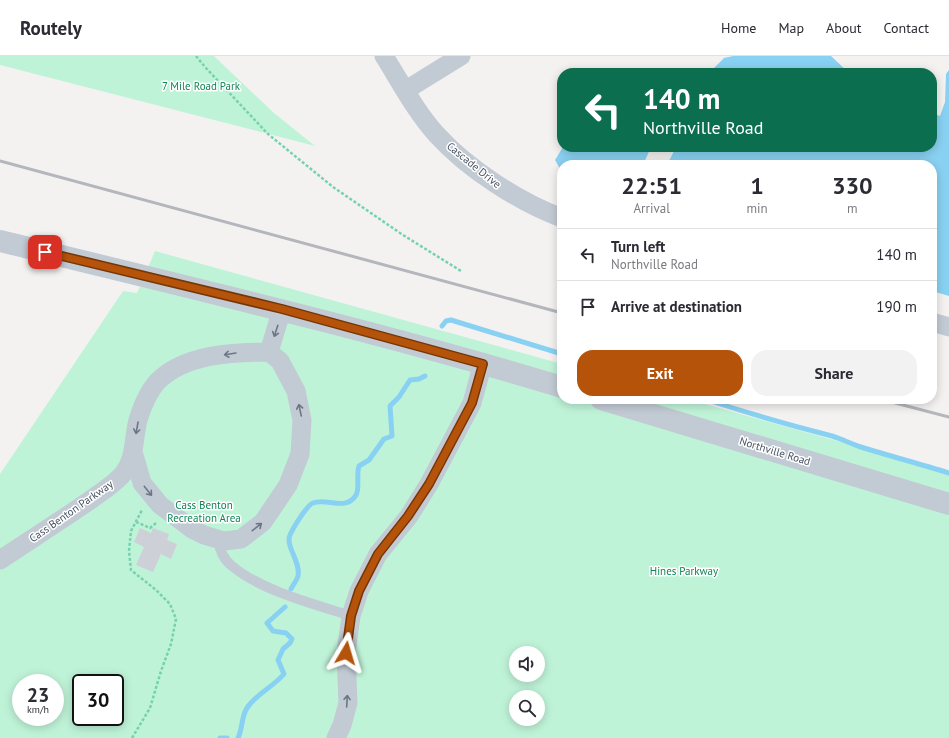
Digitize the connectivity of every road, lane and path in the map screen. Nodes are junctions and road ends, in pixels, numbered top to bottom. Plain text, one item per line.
1 (196, 56) edge
2 (384, 56) edge
3 (461, 56) edge
4 (406, 90) junction
5 (557, 216) edge
6 (0, 241) edge
7 (461, 271) dead end
8 (282, 309) junction
9 (937, 323) edge
10 (949, 327) edge
11 (269, 352) junction
12 (483, 364) junction
13 (557, 386) edge
14 (618, 404) edge
15 (134, 455) junction
16 (151, 494) junction
17 (949, 504) edge
18 (136, 522) junction
19 (162, 525) dead end
20 (218, 540) junction
21 (0, 560) edge
22 (351, 616) junction
23 (133, 738) edge
24 (336, 738) edge

1 - 7 path
2 - 4 street, Cascade Drive
3 - 4 street
4 - 5 street, Cascade Drive
6 - 8 street
8 -> 11 street
8 - 12 street
9 - 10 street
11 -> 15 street, Cass Benton Parkway
20 -> 11 street
12 - 13 street
12 - 22 street
14 - 17 street, Northville Road
15 -> 16 street
15 - 21 street, Cass Benton Parkway
16 - 18 path
16 - 20 street
18 - 19 path
18 - 23 path
20 - 22 lane
24 -> 22 street

